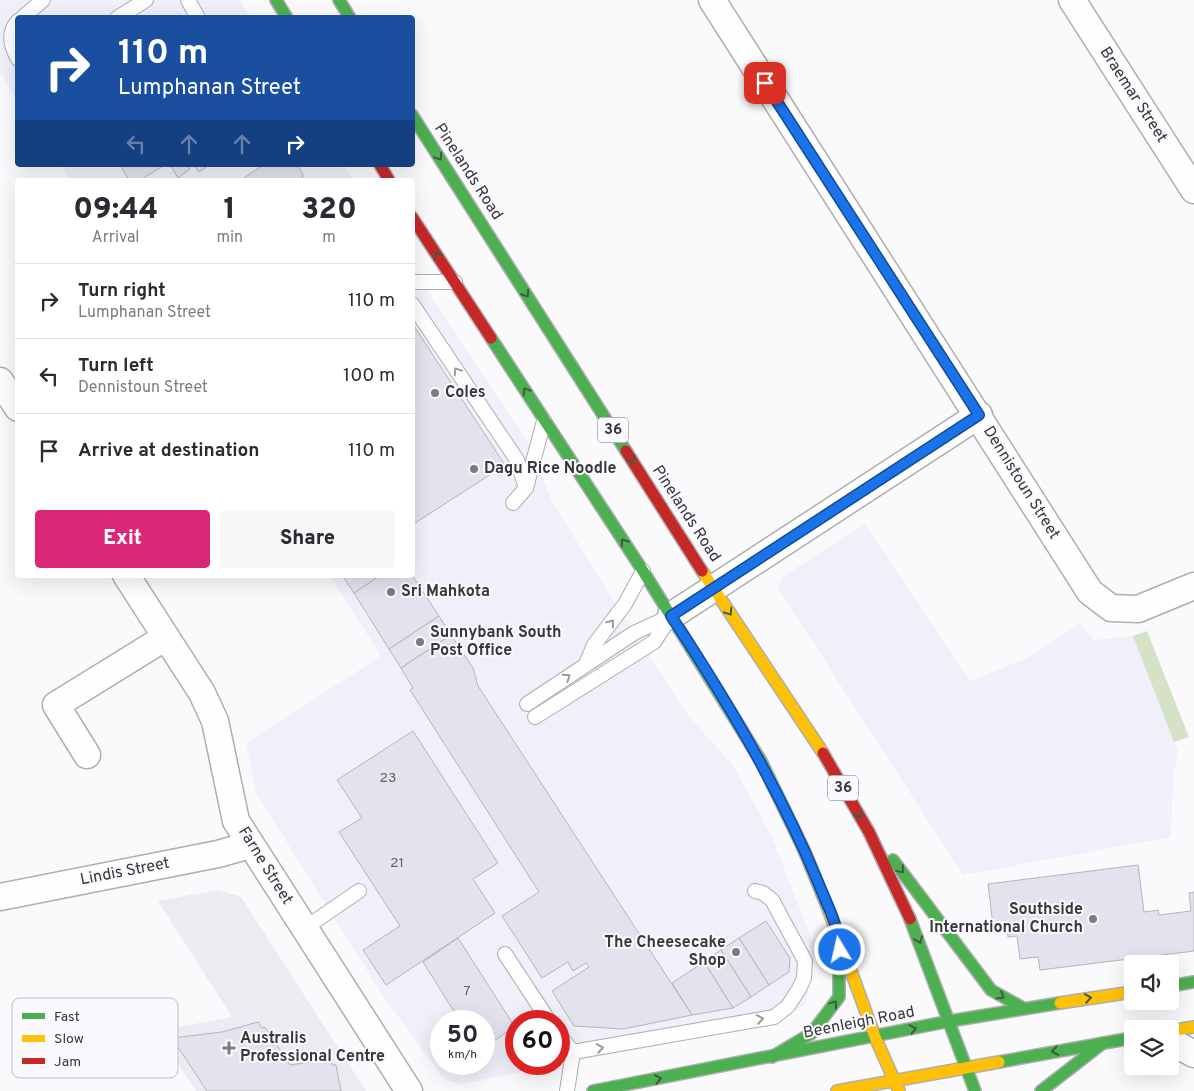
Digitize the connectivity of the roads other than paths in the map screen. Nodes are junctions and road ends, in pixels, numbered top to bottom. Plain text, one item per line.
1 (43, 0) edge
2 (146, 0) edge
3 (188, 0) edge
4 (276, 0) edge
5 (339, 0) edge
6 (712, 0) edge
7 (1072, 0) edge
8 (26, 15) edge
9 (122, 15) edge
10 (196, 15) edge
11 (285, 15) edge
12 (348, 15) edge
13 (15, 26) edge
14 (15, 52) edge
15 (415, 121) edge
16 (381, 167) edge
17 (388, 178) edge
18 (1194, 190) edge
19 (415, 222) edge
20 (415, 282) edge
21 (455, 282) junction
22 (415, 308) edge
23 (979, 415) junction
24 (544, 420) junction
25 (526, 488) junction
26 (512, 503) dead end
27 (643, 571) junction
28 (128, 578) edge
29 (1194, 586) edge
30 (714, 588) junction
31 (671, 616) junction
32 (166, 637) junction
33 (586, 664) junction
34 (527, 704) dead end
35 (534, 716) dead end
36 (87, 755) dead end
37 (869, 832) junction
38 (250, 845) junction
39 (359, 891) dead end
40 (754, 891) dead end
41 (0, 897) edge
42 (305, 928) junction
43 (839, 935) junction
44 (505, 954) dead end
45 (1194, 982) edge
46 (1179, 984) edge
47 (1124, 993) edge
48 (1022, 1008) junction
49 (542, 1010) edge
50 (950, 1021) junction
51 (1194, 1027) edge
52 (1179, 1030) edge
53 (875, 1036) junction
54 (1124, 1039) edge
55 (1104, 1043) junction
56 (1179, 1046) edge
57 (570, 1049) edge
58 (573, 1052) junction
59 (1194, 1054) edge
60 (772, 1057) junction
61 (967, 1067) junction
62 (894, 1080) junction
63 (410, 1091) edge
64 (567, 1091) edge
65 (593, 1091) edge
66 (837, 1091) edge
67 (899, 1091) edge
68 (975, 1091) edge
69 (1041, 1091) edge

1 - 8 lane
2 - 9 lane
3 - 10 lane
4 - 11 main road
5 - 12 main road
6 - 23 street, Dennistoun Street
7 - 18 street, Braemar Street
13 - 14 lane
15 -> 30 main road, Pinelands Road / 36
16 - 17 main road
21 -> 19 main road
20 - 21 lane
24 -> 21 main road
25 -> 22 lane
23 - 29 street, Dennistoun Street
23 - 30 street
24 - 25 lane
27 -> 24 main road
25 - 26 lane
27 - 31 main road
33 -> 27 lane
28 - 32 street, Farne Street
30 - 31 street
30 -> 37 main road, Pinelands Road / 36
31 - 33 lane
31 - 35 lane
31 - 43 main road
32 - 36 street
32 - 38 street, Farne Street
34 -> 33 lane
37 -> 48 main road
37 -> 50 main road, Pinelands Road / 36
38 - 41 street, Lindis Street
38 - 42 street, Farne Street
39 - 42 lane
58 -> 40 lane
42 - 63 street, Farne Street
43 - 53 main road
60 -> 43 main road
44 - 49 lane
45 - 46 main road
48 -> 47 main road, Beenleigh Road
48 - 50 main road, Beenleigh Road
53 -> 50 main road, Beenleigh Road
50 - 61 main road, 36
51 - 52 main road
53 - 60 main road, Beenleigh Road
53 - 62 main road
54 - 55 main road
55 -> 61 main road
55 - 69 main road
56 - 59 street
57 - 58 lane
58 - 64 lane
65 -> 60 main road, Beenleigh Road
61 - 62 main road
61 - 68 main road, 36
62 - 66 main road
62 - 67 main road

